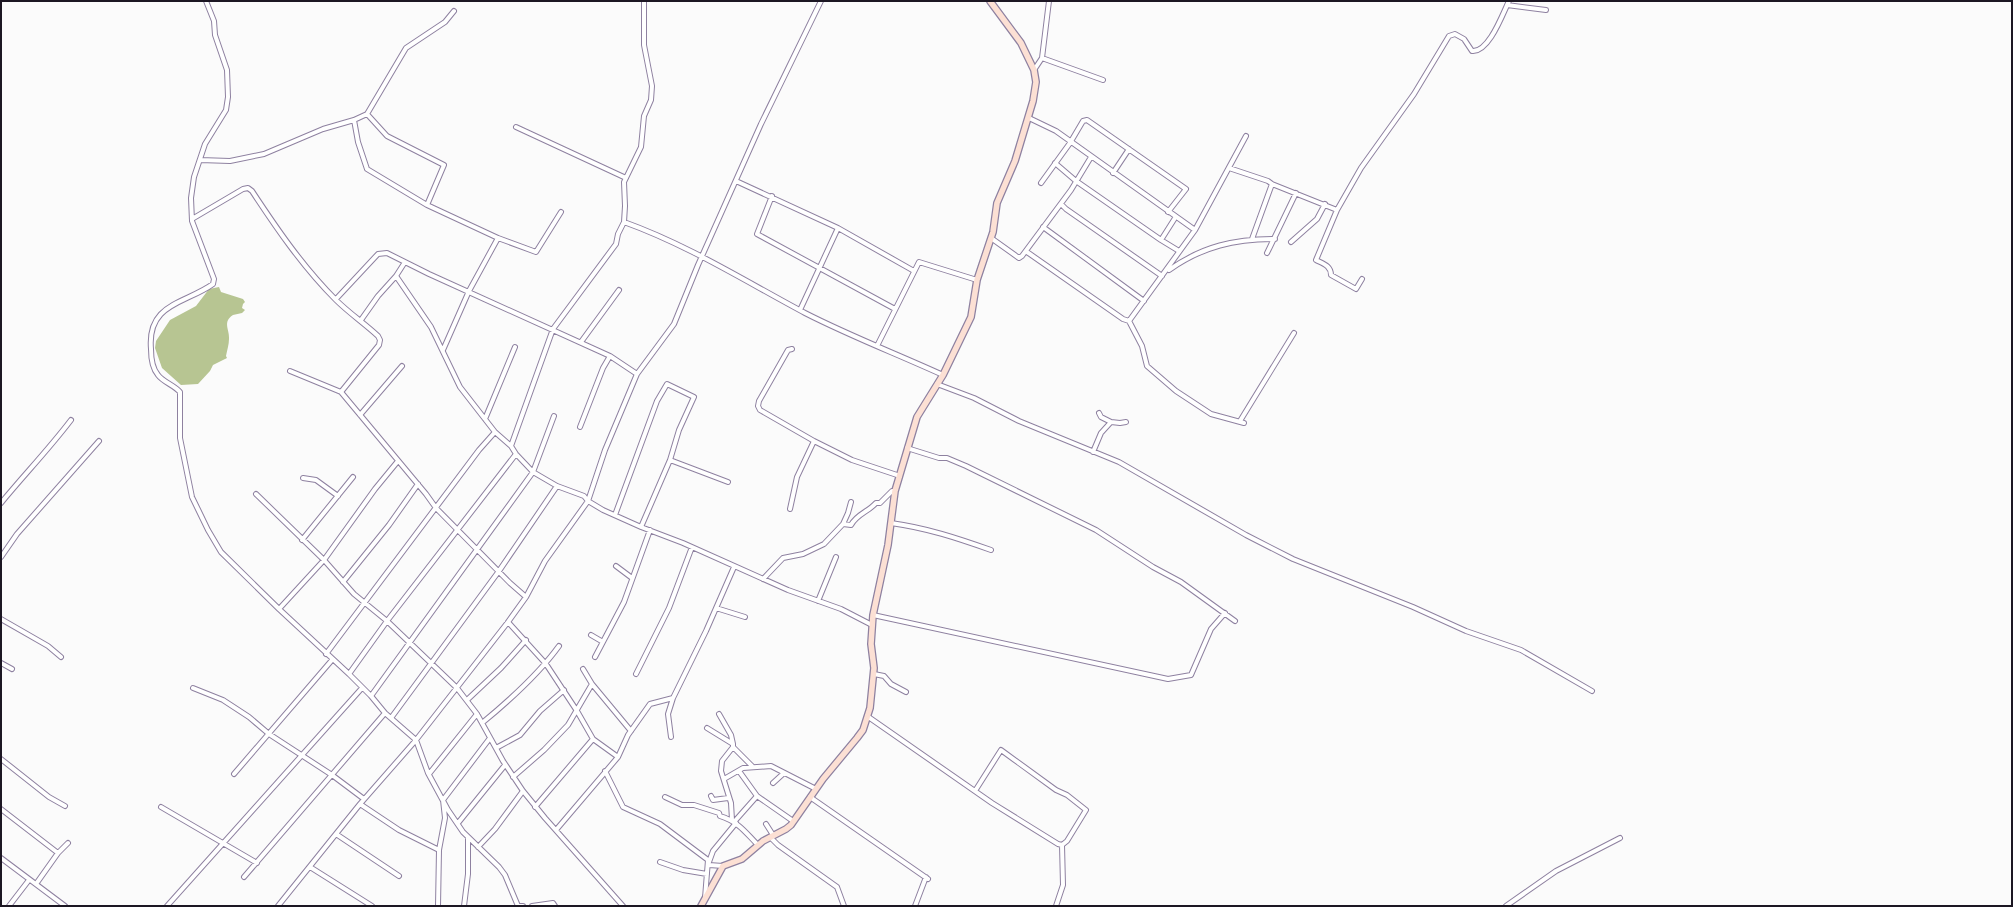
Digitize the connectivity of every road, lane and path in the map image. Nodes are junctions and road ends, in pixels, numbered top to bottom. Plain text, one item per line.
1 (206, 1) edge
2 (644, 1) edge
3 (822, 1) edge
4 (990, 1) edge
5 (1049, 1) edge
6 (1508, 3) edge
7 (1546, 10) dead end
8 (454, 11) dead end
9 (1042, 58) junction
10 (1034, 70) junction
11 (1103, 80) dead end
12 (367, 114) junction
13 (1029, 118) junction
14 (354, 120) junction
15 (516, 127) dead end
16 (1246, 136) dead end
17 (1070, 143) junction
18 (1129, 149) junction
19 (1091, 157) junction
20 (200, 160) junction
21 (1055, 163) junction
22 (1229, 168) junction
23 (1113, 173) junction
24 (626, 178) junction
25 (736, 181) junction
26 (1076, 181) junction
27 (1041, 183) dead end
28 (1272, 184) junction
29 (1296, 193) junction
30 (772, 196) junction
31 (1061, 204) junction
32 (1325, 204) junction
33 (427, 205) junction
34 (1337, 210) junction
35 (561, 212) dead end
36 (1168, 212) junction
37 (1175, 218) junction
38 (192, 219) junction
39 (624, 222) junction
40 (1043, 227) junction
41 (838, 228) junction
42 (1195, 230) junction
43 (498, 238) junction
44 (991, 238) junction
45 (1252, 239) junction
46 (1276, 239) junction
47 (1161, 240) junction
48 (1291, 242) dead end
49 (1179, 251) junction
50 (1027, 252) junction
51 (1268, 253) dead end
52 (702, 256) junction
53 (405, 262) junction
54 (820, 268) junction
55 (914, 271) junction
56 (1164, 274) junction
57 (396, 276) junction
58 (1362, 279) dead end
59 (977, 280) junction
60 (619, 290) dead end
61 (470, 291) junction
62 (336, 300) junction
63 (1144, 301) junction
64 (894, 309) junction
65 (800, 310) junction
66 (361, 320) junction
67 (1129, 322) junction
68 (553, 329) junction
69 (1294, 332) dead end
70 (581, 342) junction
71 (877, 346) junction
72 (515, 347) dead end
73 (792, 349) dead end
74 (443, 350) junction
75 (610, 356) junction
76 (402, 366) dead end
77 (290, 371) dead end
78 (637, 374) junction
79 (943, 375) junction
80 (937, 384) junction
81 (341, 392) junction
82 (1098, 413) dead end
83 (360, 415) junction
84 (554, 416) dead end
85 (485, 419) junction
86 (71, 420) dead end
87 (1111, 422) junction
88 (1126, 422) dead end
89 (580, 427) dead end
90 (495, 432) junction
91 (99, 441) dead end
92 (814, 441) junction
93 (511, 446) junction
94 (907, 448) junction
95 (1093, 452) junction
96 (516, 454) junction
97 (670, 460) junction
98 (398, 461) junction
99 (532, 472) junction
100 (900, 476) junction
101 (353, 477) dead end
102 (303, 478) dead end
103 (728, 482) dead end
104 (418, 484) junction
105 (557, 486) junction
106 (895, 491) junction
107 (256, 494) dead end
108 (338, 496) junction
109 (588, 501) junction
110 (851, 502) dead end
111 (1, 503) edge
112 (436, 508) junction
113 (790, 509) dead end
114 (614, 515) junction
115 (891, 523) junction
116 (843, 524) junction
117 (641, 527) junction
118 (456, 530) junction
119 (650, 530) junction
120 (302, 540) junction
121 (692, 547) junction
122 (478, 550) junction
123 (992, 550) dead end
124 (1, 556) edge
125 (836, 557) dead end
126 (324, 560) junction
127 (616, 566) dead end
128 (734, 567) junction
129 (499, 571) junction
130 (632, 578) junction
131 (763, 579) junction
132 (343, 582) junction
133 (526, 596) junction
134 (818, 601) junction
135 (364, 602) junction
136 (716, 608) junction
137 (278, 609) junction
138 (1225, 613) junction
139 (873, 615) junction
140 (745, 617) dead end
141 (1, 619) edge
142 (387, 621) junction
143 (1235, 621) dead end
144 (508, 622) junction
145 (872, 625) junction
146 (591, 635) dead end
147 (526, 640) junction
148 (603, 642) junction
149 (410, 644) junction
150 (559, 646) dead end
151 (326, 654) junction
152 (62, 657) dead end
153 (595, 657) dead end
154 (332, 660) junction
155 (1, 663) edge
156 (431, 663) junction
157 (546, 664) junction
158 (12, 669) dead end
159 (584, 669) dead end
160 (349, 674) junction
161 (636, 674) dead end
162 (874, 674) junction
163 (592, 684) junction
164 (193, 688) dead end
165 (362, 688) junction
166 (457, 688) junction
167 (564, 690) junction
168 (1592, 691) dead end
169 (906, 692) dead end
170 (371, 696) junction
171 (673, 698) junction
172 (467, 700) junction
173 (577, 711) junction
174 (385, 713) junction
175 (476, 714) junction
176 (719, 714) dead end
177 (867, 716) junction
178 (391, 718) junction
179 (482, 723) junction
180 (707, 728) dead end
181 (631, 731) junction
182 (269, 734) junction
183 (671, 737) dead end
184 (490, 738) junction
185 (593, 739) junction
186 (416, 740) junction
187 (733, 745) junction
188 (496, 748) junction
189 (300, 756) junction
190 (618, 757) junction
191 (1, 759) edge
192 (505, 765) junction
193 (752, 766) junction
194 (605, 771) junction
195 (739, 771) junction
196 (784, 773) junction
197 (234, 774) dead end
198 (429, 774) junction
199 (332, 775) junction
200 (513, 778) junction
201 (724, 779) junction
202 (773, 783) dead end
203 (816, 789) junction
204 (523, 791) junction
205 (975, 791) junction
206 (711, 796) dead end
207 (757, 796) junction
208 (665, 797) dead end
209 (810, 797) junction
210 (728, 798) junction
211 (364, 799) junction
212 (443, 800) junction
213 (360, 804) junction
214 (65, 806) dead end
215 (161, 807) dead end
216 (535, 807) junction
217 (1, 809) edge
218 (734, 821) junction
219 (793, 822) junction
220 (458, 823) junction
221 (766, 824) dead end
222 (556, 830) junction
223 (336, 834) junction
224 (772, 836) junction
225 (468, 837) junction
226 (1620, 838) dead end
227 (68, 843) dead end
228 (223, 843) junction
229 (1062, 845) junction
230 (758, 846) junction
231 (478, 847) junction
232 (439, 850) junction
233 (58, 853) junction
234 (1, 858) edge
235 (660, 862) dead end
236 (257, 863) junction
237 (709, 863) junction
238 (723, 866) junction
239 (310, 867) junction
240 (707, 874) junction
241 (399, 876) dead end
242 (244, 877) dead end
243 (29, 880) junction
244 (36, 884) junction
245 (705, 899) junction
246 (439, 904) edge
247 (9, 906) edge
248 (65, 906) edge
249 (167, 906) edge
250 (278, 906) edge
251 (372, 906) edge
252 (433, 906) edge
253 (464, 906) edge
254 (522, 906) edge
255 (532, 906) edge
256 (555, 906) edge
257 (624, 906) edge
258 (701, 906) edge
259 (844, 906) edge
260 (915, 906) edge
261 (1056, 906) edge
262 (1506, 906) edge

1 - 20 street
2 - 24 street
3 - 25 street
4 - 10 street
5 - 9 street
6 - 7 street
6 - 34 street
8 - 12 street
9 - 10 street
9 - 11 street
10 - 13 street
12 - 14 street
12 - 33 street
13 - 17 street
13 - 44 street
14 - 20 street
14 - 33 street
15 - 24 street
16 - 22 street
17 - 18 street
17 - 19 street
17 - 21 street
18 - 23 street
18 - 36 street
19 - 23 street
19 - 26 street
20 - 38 street
21 - 26 street
21 - 27 street
22 - 28 street
22 - 42 street
23 - 36 street
24 - 39 street
25 - 30 street
25 - 52 street
26 - 31 street
26 - 47 street
28 - 29 street
28 - 45 street
29 - 32 street
29 - 46 street
30 - 41 street
30 - 54 street
31 - 40 street
31 - 56 street
32 - 34 street
32 - 48 street
33 - 43 street
34 - 58 street
35 - 43 street
36 - 37 street
37 - 42 street
37 - 47 street
38 - 62 street
38 - 137 street
39 - 52 street
39 - 68 street
40 - 50 street
40 - 63 street
41 - 54 street
41 - 55 street
42 - 49 street
43 - 61 street
44 - 50 street
44 - 59 street
45 - 46 street
45 - 56 street
46 - 51 street
47 - 49 street
49 - 56 street
50 - 67 street
52 - 65 street
52 - 78 street
53 - 57 street
53 - 61 street
53 - 62 street
54 - 64 street
54 - 65 street
55 - 59 street
55 - 64 street
56 - 63 street
57 - 66 street
57 - 74 street
59 - 79 street
60 - 70 street
61 - 68 street
61 - 74 street
62 - 66 street
63 - 67 street
64 - 71 street
65 - 71 street
66 - 81 street
67 - 69 street
68 - 70 street
68 - 93 street
70 - 75 street
71 - 79 street
72 - 85 street
73 - 92 street
74 - 85 street
75 - 78 street
75 - 89 street
76 - 83 street
77 - 81 street
78 - 109 street
79 - 80 street
80 - 94 street
80 - 95 street
81 - 83 street
82 - 87 street
83 - 98 street
84 - 99 street
85 - 90 street
86 - 111 street
87 - 88 street
87 - 95 street
90 - 93 street
90 - 112 street
91 - 124 street
92 - 100 street
92 - 113 street
93 - 96 street
94 - 100 street
94 - 138 street
95 - 168 street
96 - 99 street
96 - 118 street
97 - 103 street
97 - 114 street
97 - 117 street
98 - 104 street
98 - 126 street
99 - 105 street
99 - 122 street
100 - 106 street
101 - 108 street
102 - 108 street
104 - 112 street
104 - 132 street
105 - 109 street
105 - 129 street
106 - 115 street
106 - 116 street
107 - 120 street
108 - 120 street
109 - 114 street
109 - 133 street
110 - 116 street
112 - 118 street
112 - 135 street
114 - 117 street
115 - 123 street
115 - 139 street
116 - 131 street
117 - 119 street
118 - 122 street
118 - 142 street
119 - 121 street
119 - 130 street
120 - 126 street
121 - 128 street
121 - 161 street
122 - 129 street
122 - 149 street
125 - 134 street
126 - 132 street
126 - 137 street
127 - 130 street
128 - 131 street
128 - 136 street
129 - 133 street
129 - 156 street
130 - 148 street
131 - 134 street
132 - 135 street
133 - 144 street
134 - 145 street
135 - 142 street
135 - 151 street
136 - 140 street
136 - 171 street
137 - 151 street
138 - 139 street
138 - 143 street
139 - 145 street
141 - 152 street
142 - 149 street
142 - 160 street
144 - 147 street
144 - 166 street
145 - 162 street
146 - 148 street
147 - 157 street
147 - 172 street
148 - 153 street
149 - 156 street
149 - 170 street
150 - 157 street
151 - 154 street
154 - 160 street
154 - 182 street
155 - 158 street
156 - 166 street
156 - 178 street
157 - 167 street
157 - 179 street
159 - 163 street
160 - 165 street
162 - 169 street
162 - 177 street
163 - 173 street
163 - 181 street
164 - 182 street
165 - 170 street
165 - 189 street
166 - 172 street
166 - 186 street
167 - 173 street
167 - 188 street
170 - 174 street
171 - 181 street
171 - 183 street
172 - 175 street
173 - 185 street
173 - 200 street
174 - 178 street
174 - 199 street
175 - 179 street
175 - 198 street
176 - 187 street
177 - 203 street
177 - 205 street
178 - 186 street
179 - 184 street
180 - 187 street
181 - 190 street
182 - 189 street
182 - 197 street
184 - 188 street
184 - 212 street
185 - 190 street
185 - 216 street
186 - 198 street
186 - 211 street
187 - 193 street
187 - 201 street
188 - 192 street
189 - 199 street
189 - 228 street
190 - 194 street
191 - 214 street
192 - 200 street
192 - 220 street
193 - 195 street
193 - 196 street
194 - 222 street
194 - 237 street
195 - 201 street
195 - 207 street
196 - 202 street
196 - 203 street
198 - 212 street
199 - 211 street
199 - 236 street
200 - 204 street
201 - 210 street
203 - 209 street
204 - 216 street
204 - 231 street
205 - 229 street
205 - 229 street
206 - 210 street
207 - 218 street
207 - 219 street
208 - 218 street
209 - 219 street
209 - 260 street
210 - 218 street
211 - 213 street
212 - 220 street
212 - 232 street
213 - 223 street
213 - 232 street
215 - 228 street
216 - 222 street
217 - 233 street
218 - 230 street
218 - 237 street
219 - 224 street
220 - 225 street
221 - 224 street
222 - 257 street
223 - 239 street
223 - 241 street
224 - 230 street
224 - 259 street
225 - 231 street
225 - 253 street
226 - 262 street
227 - 233 street
228 - 236 street
228 - 249 street
229 - 261 street
230 - 238 street
231 - 254 street
232 - 246 street
233 - 244 street
234 - 243 street
235 - 240 street
236 - 242 street
237 - 238 street
237 - 240 street
238 - 245 street
239 - 250 street
239 - 251 street
240 - 245 street
243 - 244 street
243 - 247 street
244 - 248 street
245 - 258 street
246 - 252 street
255 - 256 street

